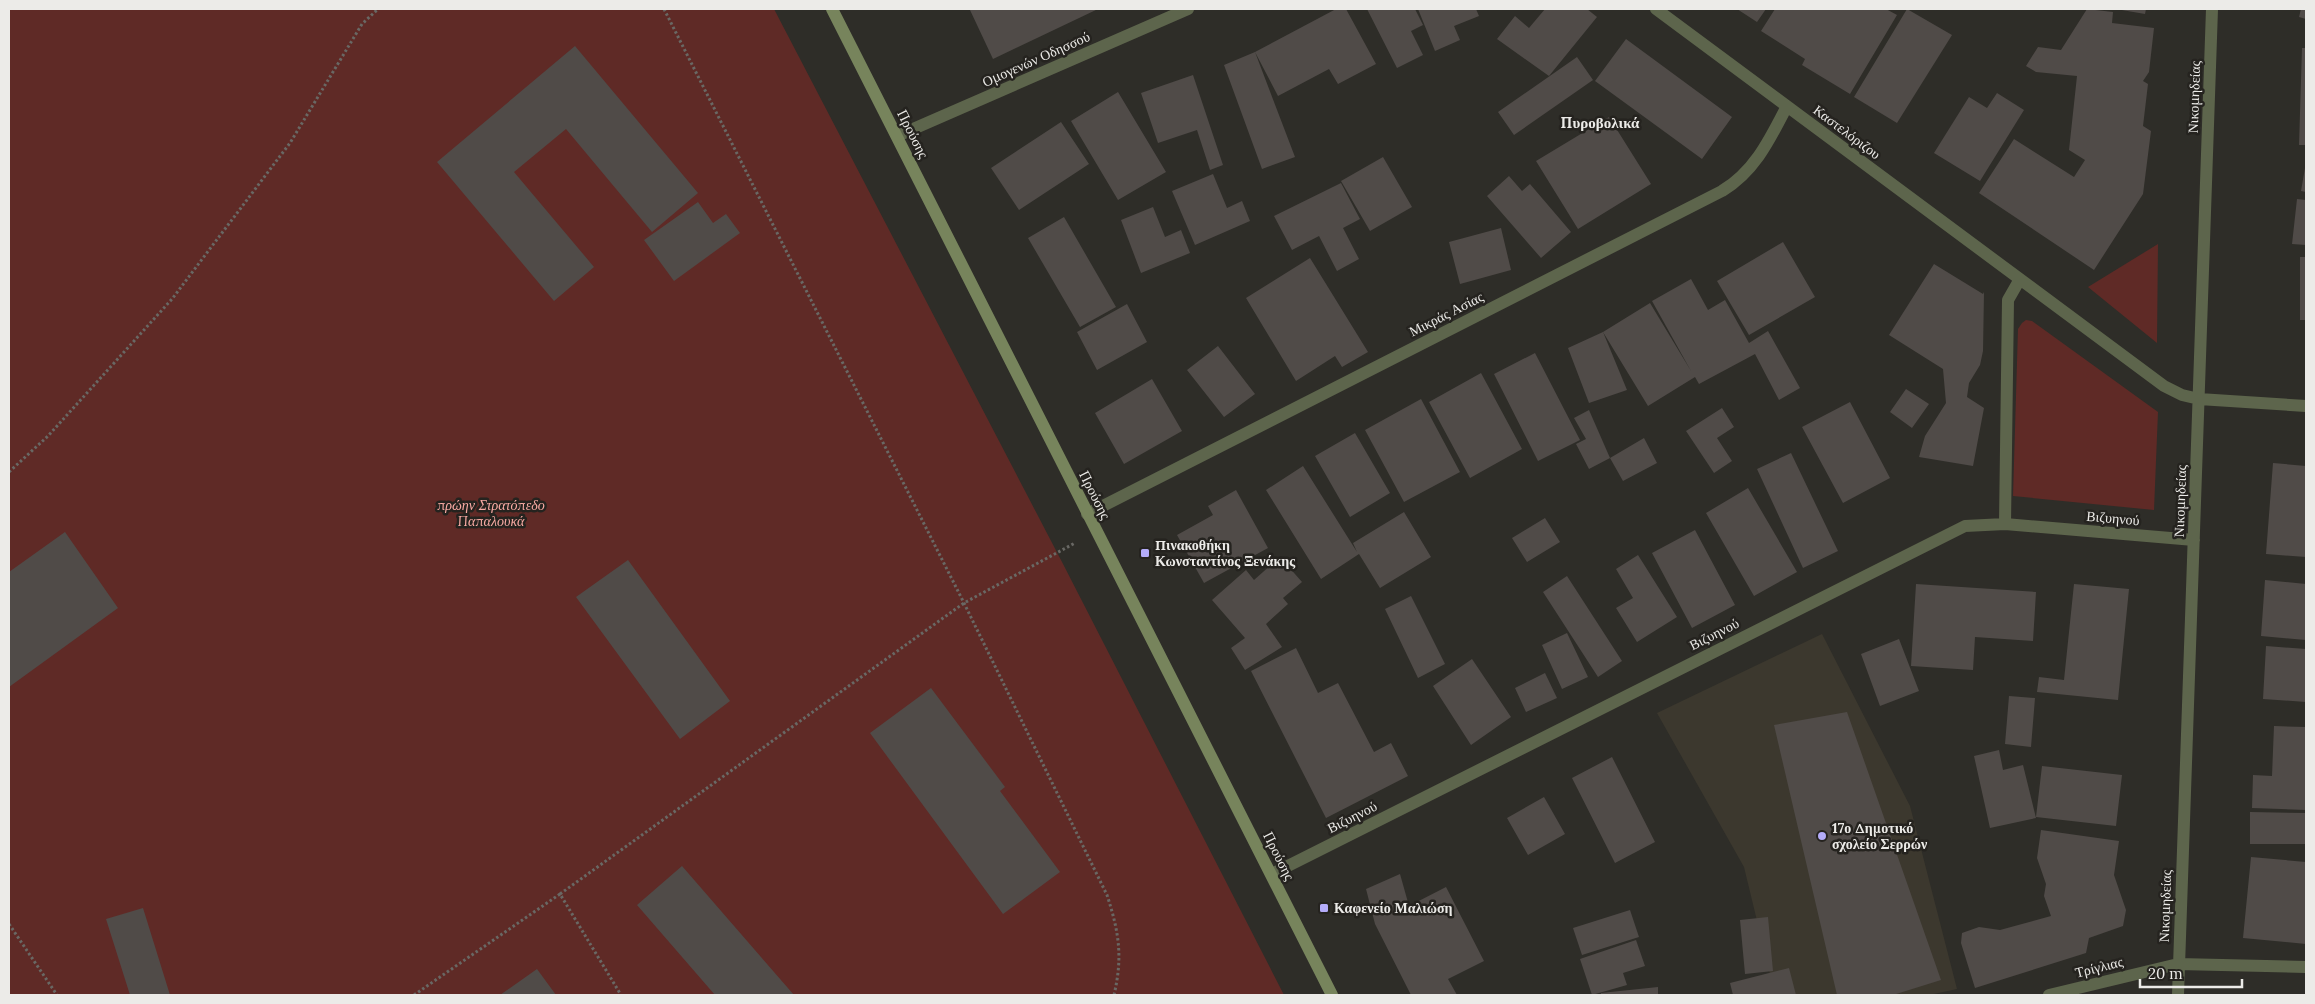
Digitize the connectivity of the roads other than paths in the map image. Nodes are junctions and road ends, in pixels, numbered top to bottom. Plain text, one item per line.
1 (832, 9) edge
2 (1188, 9) edge
3 (1656, 9) edge
4 (2212, 9) edge
5 (1787, 106) junction
6 (897, 136) junction
7 (2020, 279) junction
8 (2199, 399) junction
9 (2306, 406) edge
10 (1087, 514) junction
11 (2005, 524) junction
12 (2194, 540) junction
13 (1272, 874) junction
14 (2178, 964) junction
15 (2306, 967) edge
16 (1332, 995) edge
17 (2048, 995) edge
18 (2178, 995) edge

1 - 6 main road, Προύσης
2 - 6 street, Ομογενών Οδησσού
3 - 5 street, Καστελόριζου
4 - 8 street, Νικομηδείας
5 - 7 street, Καστελόριζου
5 - 10 street, Μικράς Ασίας
6 - 10 main road, Προύσης
7 - 8 street, Καστελόριζου
7 - 11 street
8 - 9 street
8 - 12 street, Νικομηδείας
10 - 13 main road, Προύσης
11 - 12 street, Βιζυηνού
11 - 13 street, Βιζυηνού
12 - 14 street, Νικομηδείας
13 - 16 main road, Προύσης
14 - 15 street, Τρίγλιας
14 - 17 street, Τρίγλιας
14 - 18 street, Νικομηδείας

